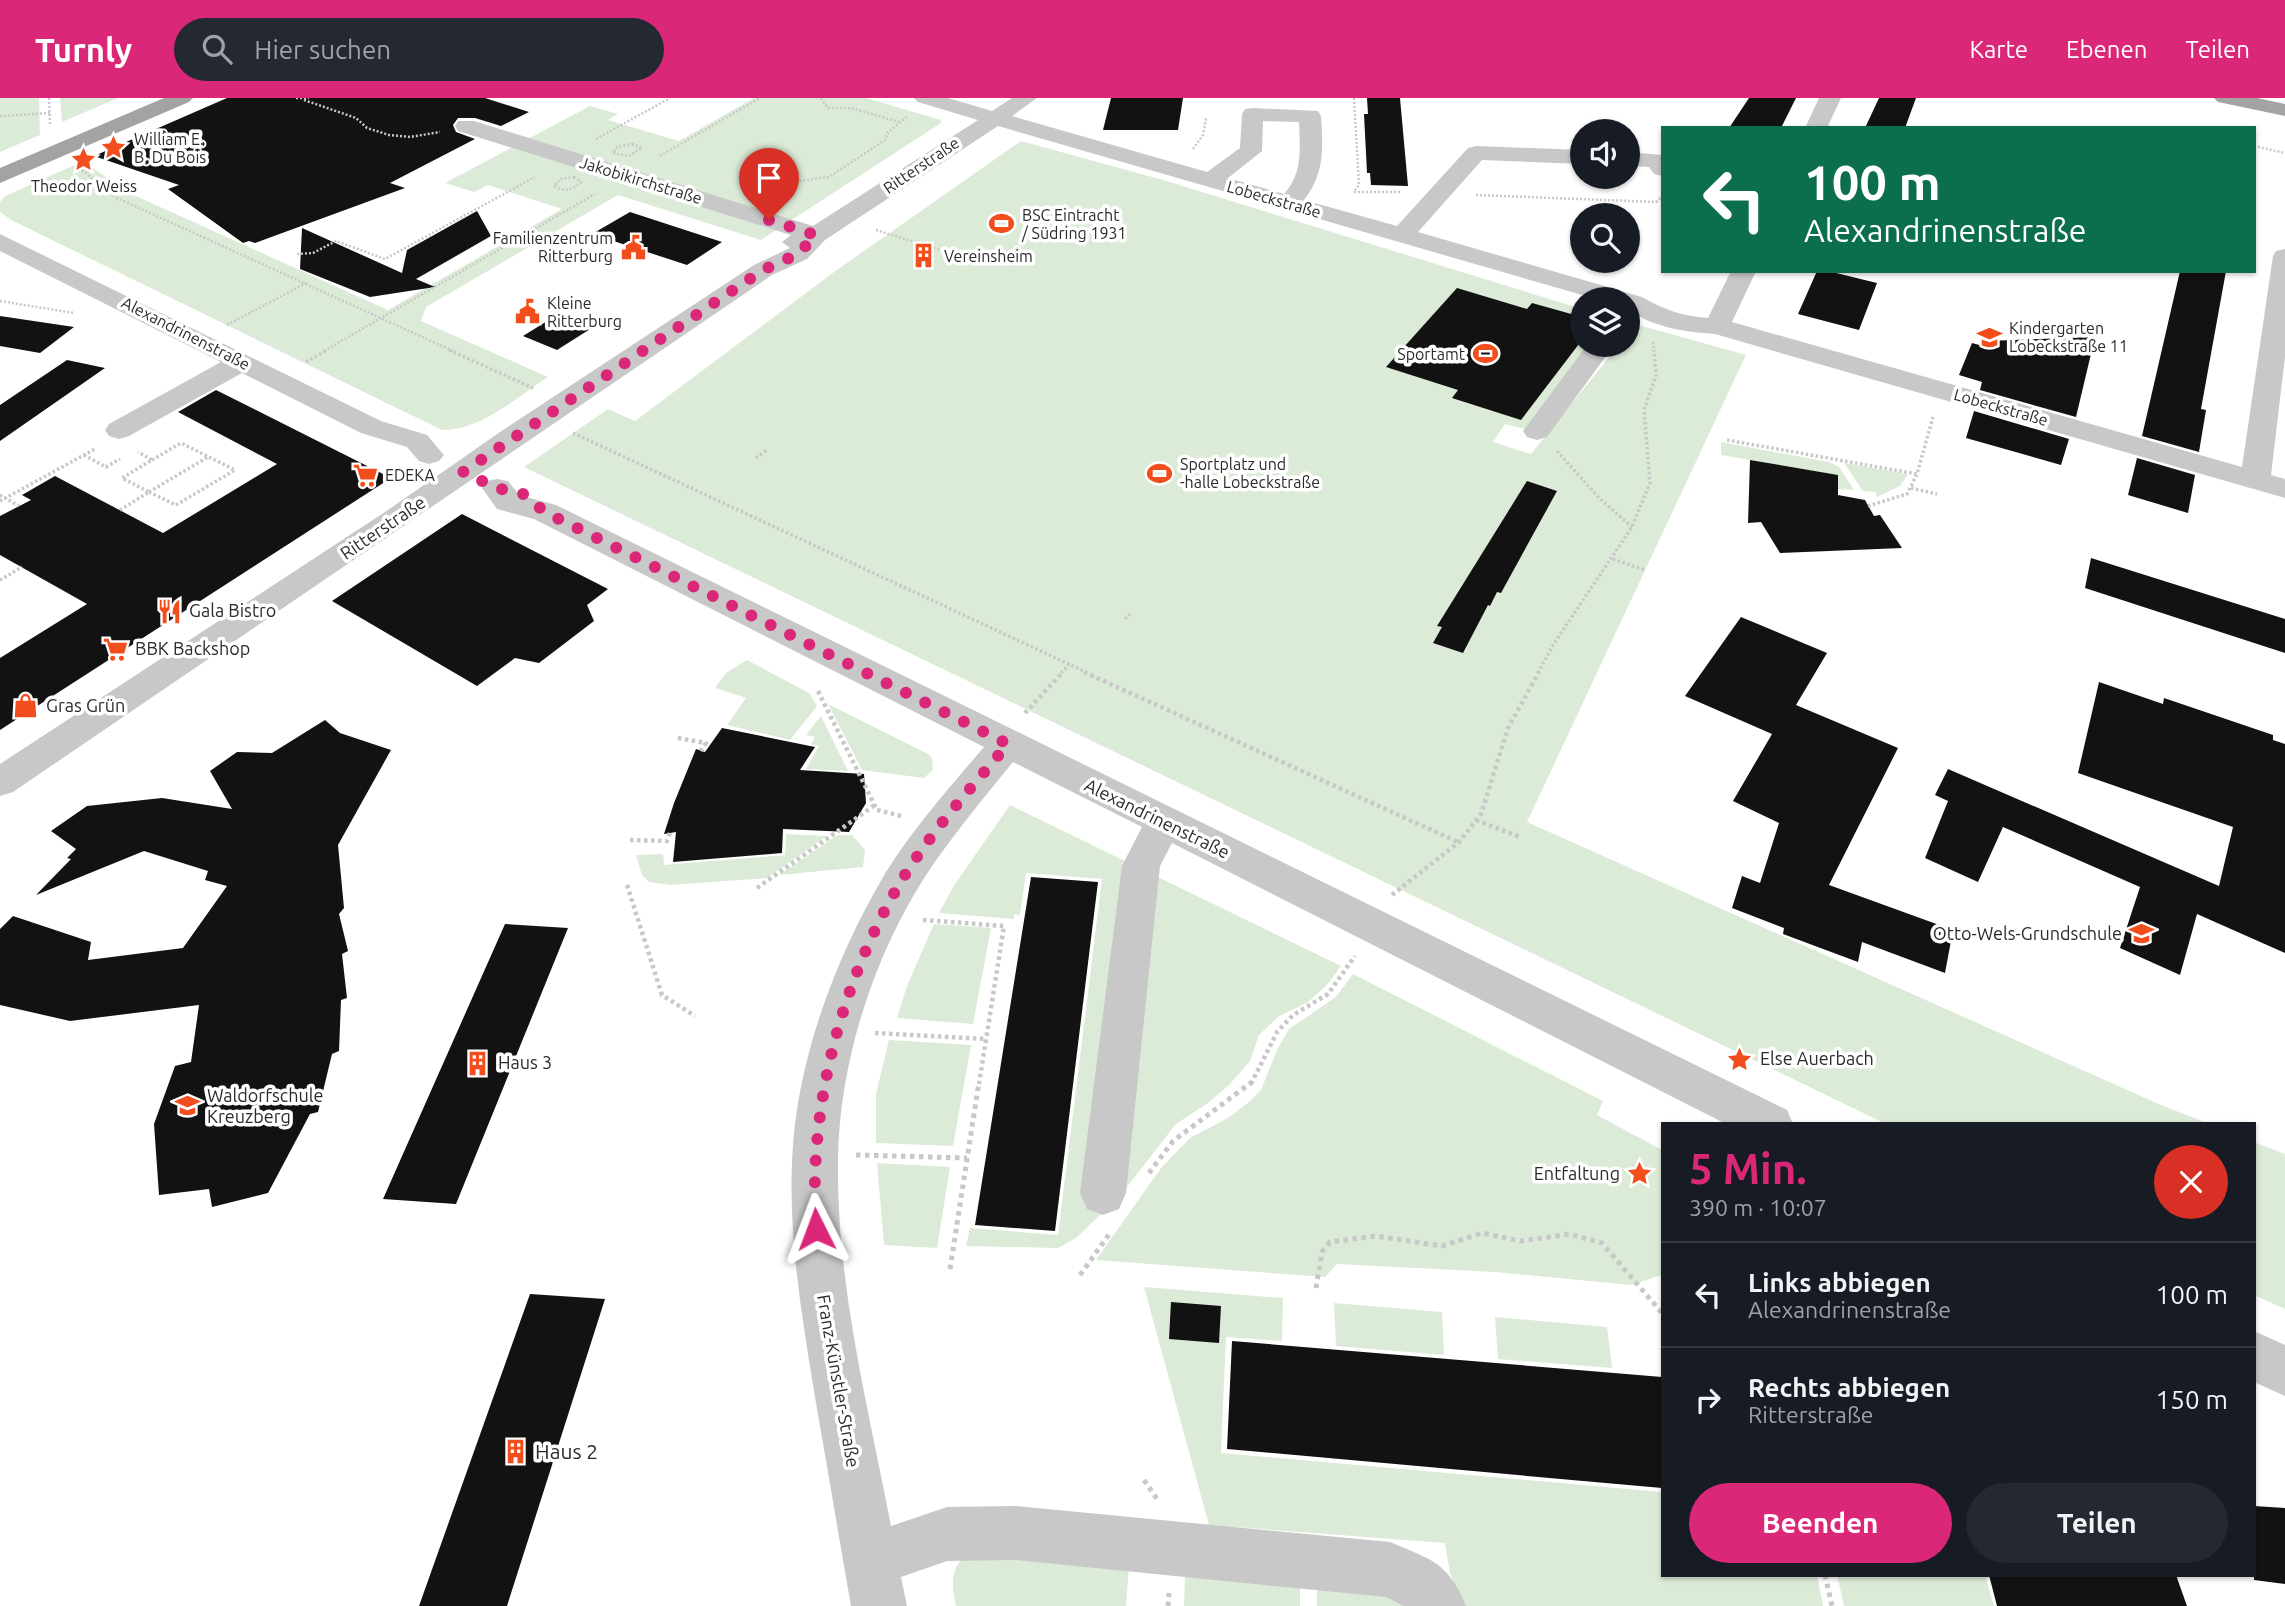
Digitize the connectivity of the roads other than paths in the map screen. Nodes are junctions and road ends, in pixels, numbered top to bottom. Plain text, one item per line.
1 (183, 98) edge
2 (1026, 98) edge
3 (1830, 98) edge
4 (2225, 98) edge
5 (929, 99) edge
6 (2285, 110) edge
7 (995, 118) junction
8 (1817, 126) edge
9 (458, 128) road end
10 (1570, 157) edge
11 (1640, 159) edge
12 (1661, 168) edge
13 (0, 176) edge
14 (1211, 180) junction
15 (1288, 203) junction
16 (816, 235) junction
17 (1402, 236) junction
18 (0, 241) edge
19 (2285, 256) edge
20 (1743, 273) edge
21 (1574, 287) edge
22 (1640, 309) edge
23 (1717, 326) junction
24 (1592, 357) edge
25 (241, 362) junction
26 (120, 430) dead end
27 (1537, 431) road end
28 (463, 472) junction
29 (2255, 480) junction
30 (2285, 489) edge
31 (1015, 731) junction
32 (0, 782) edge
33 (1166, 824) junction
34 (1767, 1122) edge
35 (1109, 1209) road end
36 (2256, 1357) edge
37 (2285, 1371) edge
38 (874, 1583) edge
39 (1438, 1606) edge

1 - 13 main road
2 - 7 street, Ritterstraße
3 - 8 street
4 - 6 main road
5 - 7 street, Lobeckstraße
7 - 14 street, Lobeckstraße
7 - 16 street, Ritterstraße
9 - 16 street, Jakobikirchstraße
10 - 17 street
11 - 12 street
14 - 15 street, Lobeckstraße
14 - 15 street
15 - 17 street, Lobeckstraße
16 - 28 street, Ritterstraße
17 - 21 street, Lobeckstraße
18 - 25 street, Alexandrinenstraße
19 - 29 street
20 - 23 street
22 - 23 street, Lobeckstraße
23 - 29 street, Lobeckstraße
24 - 27 street
25 - 26 street
25 - 28 street, Alexandrinenstraße
28 - 31 street, Alexandrinenstraße
28 - 32 street, Ritterstraße
29 - 30 street, Lobeckstraße
31 - 33 street, Alexandrinenstraße
31 - 38 street, Franz-Künstler-Straße
33 - 34 street, Alexandrinenstraße
33 - 35 street
36 - 37 street
38 - 39 street

